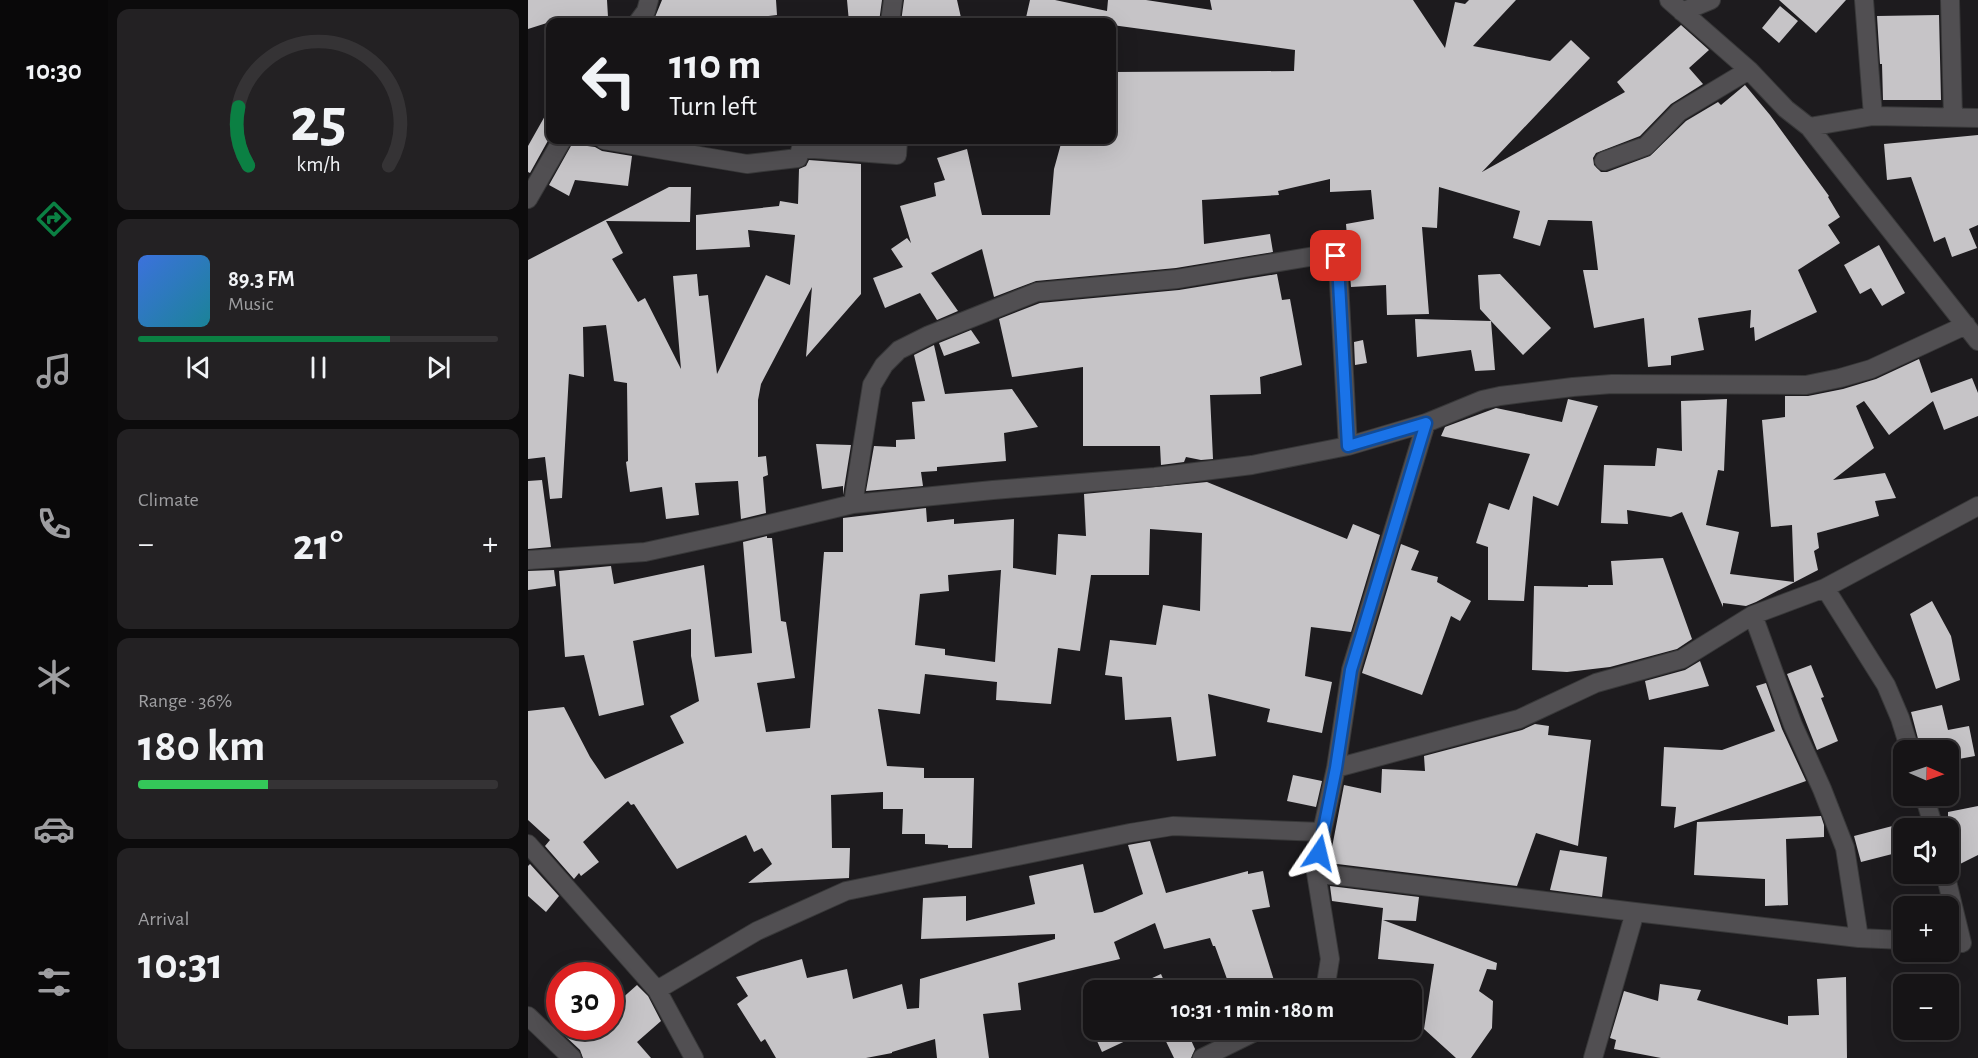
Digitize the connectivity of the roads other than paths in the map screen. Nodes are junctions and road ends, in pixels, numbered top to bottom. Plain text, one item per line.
1 (650, 0) edge
2 (893, 0) edge
3 (1711, 0) edge
4 (1864, 0) edge
5 (1950, 0) edge
6 (1675, 6) edge
7 (641, 18) edge
8 (891, 18) edge
9 (1749, 70) junction
10 (1873, 116) junction
11 (1953, 117) junction
12 (1978, 118) edge
13 (1809, 127) junction
14 (560, 144) edge
15 (628, 144) edge
16 (898, 144) edge
17 (1604, 161) dead end
18 (528, 199) edge
19 (1966, 325) junction
20 (1978, 341) edge
21 (1426, 423) junction
22 (1348, 446) junction
23 (853, 504) junction
24 (1978, 506) edge
25 (528, 560) edge
26 (1825, 588) junction
27 (1753, 615) junction
28 (1907, 740) edge
29 (1336, 768) junction
30 (1322, 832) junction
31 (528, 844) edge
32 (1316, 873) junction
33 (1947, 884) edge
34 (1635, 912) junction
35 (1859, 938) junction
36 (1893, 940) edge
37 (1963, 943) edge
38 (1327, 980) edge
39 (657, 990) junction
40 (528, 1016) edge
41 (1239, 1040) edge
42 (572, 1058) edge
43 (694, 1058) edge
44 (1202, 1058) edge
45 (1593, 1058) edge

1 - 7 street
2 - 8 street
3 - 6 street
4 - 10 street
5 - 11 street
6 - 9 street
9 - 13 street
9 - 17 street
10 - 11 street
10 - 13 street
11 - 12 street
13 - 19 street
14 - 18 street
15 - 16 street
19 - 20 street
19 - 21 street
21 - 22 street
21 - 29 street
22 - 23 street
22 - 23 street
23 - 25 street
24 - 26 street
26 - 27 street
26 - 28 street
27 - 29 street
27 - 35 street
29 - 30 street
30 - 32 street
30 - 39 street
31 - 39 street
32 - 34 street
32 - 38 street
33 - 37 street
34 - 35 street
34 - 45 street
35 - 36 street
39 - 43 street
40 - 42 street
41 - 44 street

